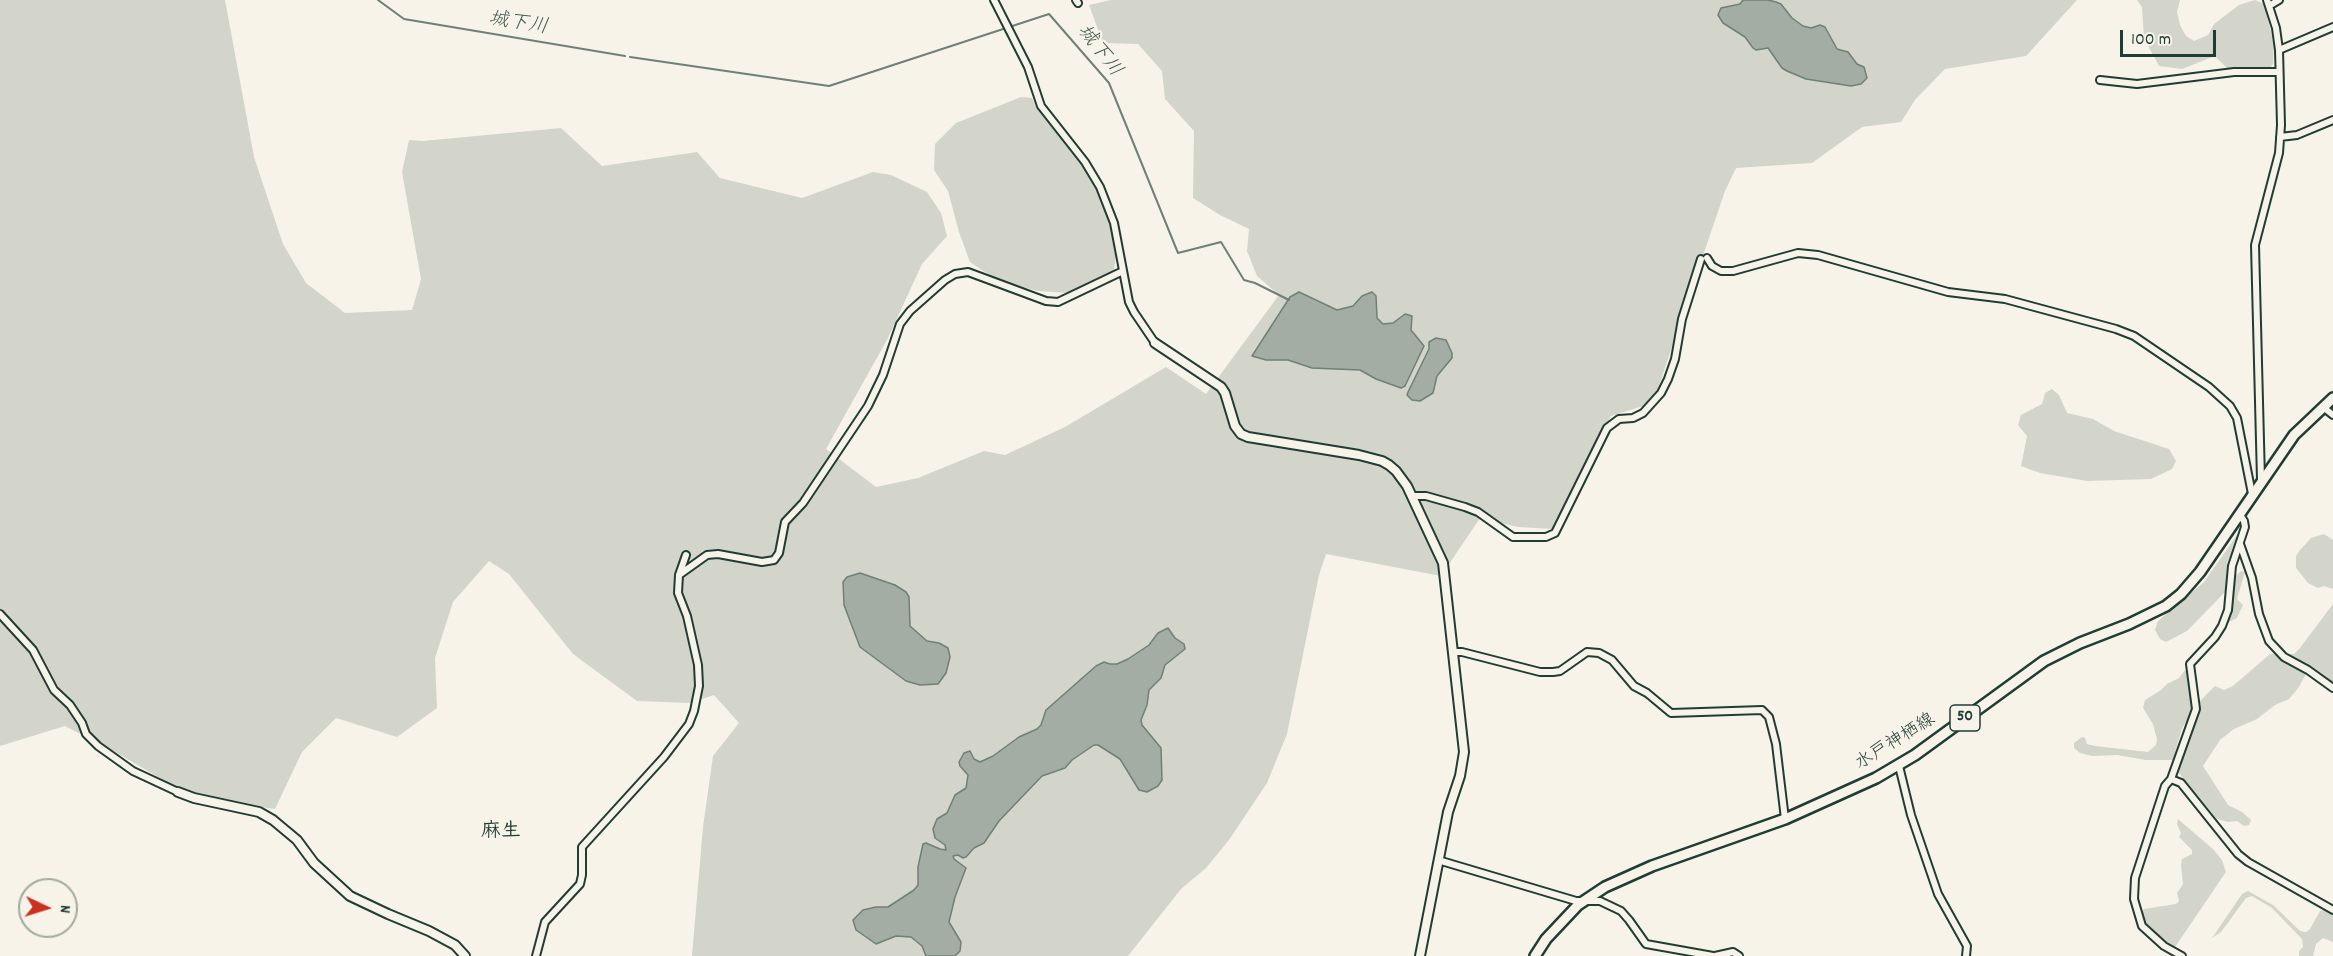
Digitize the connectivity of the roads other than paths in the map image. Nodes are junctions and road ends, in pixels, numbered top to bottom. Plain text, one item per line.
1 (994, 0) edge
2 (2279, 0) edge
3 (2268, 3) edge
4 (2333, 27) edge
5 (2279, 50) junction
6 (2278, 72) junction
7 (2100, 80) dead end
8 (2333, 120) edge
9 (2280, 137) junction
10 (1123, 271) junction
11 (1155, 343) joint
12 (2333, 398) edge
13 (2323, 407) junction
14 (2333, 415) edge
15 (2261, 480) junction
16 (2252, 495) junction
17 (1412, 496) junction
18 (2240, 515) junction
19 (2240, 544) junction
20 (686, 555) dead end
21 (679, 575) junction
22 (0, 614) edge
23 (1454, 652) junction
24 (2333, 688) edge
25 (1899, 766) junction
26 (2171, 779) junction
27 (178, 792) joint
28 (1785, 819) junction
29 (1438, 860) junction
30 (1584, 901) junction
31 (2333, 910) edge
32 (465, 956) edge
33 (536, 956) edge
34 (1420, 956) edge
35 (1535, 956) edge
36 (1714, 956) edge
37 (1739, 956) edge
38 (1966, 956) edge
39 (2182, 956) edge

1 - 10 street
2 - 3 street
3 - 5 street
4 - 5 street
5 - 6 street
6 - 7 street
6 - 9 street
8 - 9 street
9 - 15 street
10 - 11 street
10 - 21 street
11 - 17 street
12 - 13 main road, 水戸神栖線 / 50
13 - 14 street
13 - 15 main road, 水戸神栖線 / 50
15 - 16 main road, 水戸神栖線 / 50
16 - 17 street
16 - 18 main road, 水戸神栖線 / 50
17 - 23 street
18 - 19 street
18 - 25 main road, 水戸神栖線 / 50
19 - 24 street
19 - 26 street
20 - 21 street
21 - 33 street
22 - 27 street
23 - 28 street
23 - 29 street
25 - 28 main road, 水戸神栖線 / 50
25 - 38 street
26 - 31 street
26 - 39 street
27 - 32 street
28 - 30 main road, 水戸神栖線 / 50
29 - 30 street
29 - 34 street
30 - 35 main road, 水戸神栖線 / 50
30 - 36 street
36 - 37 street

